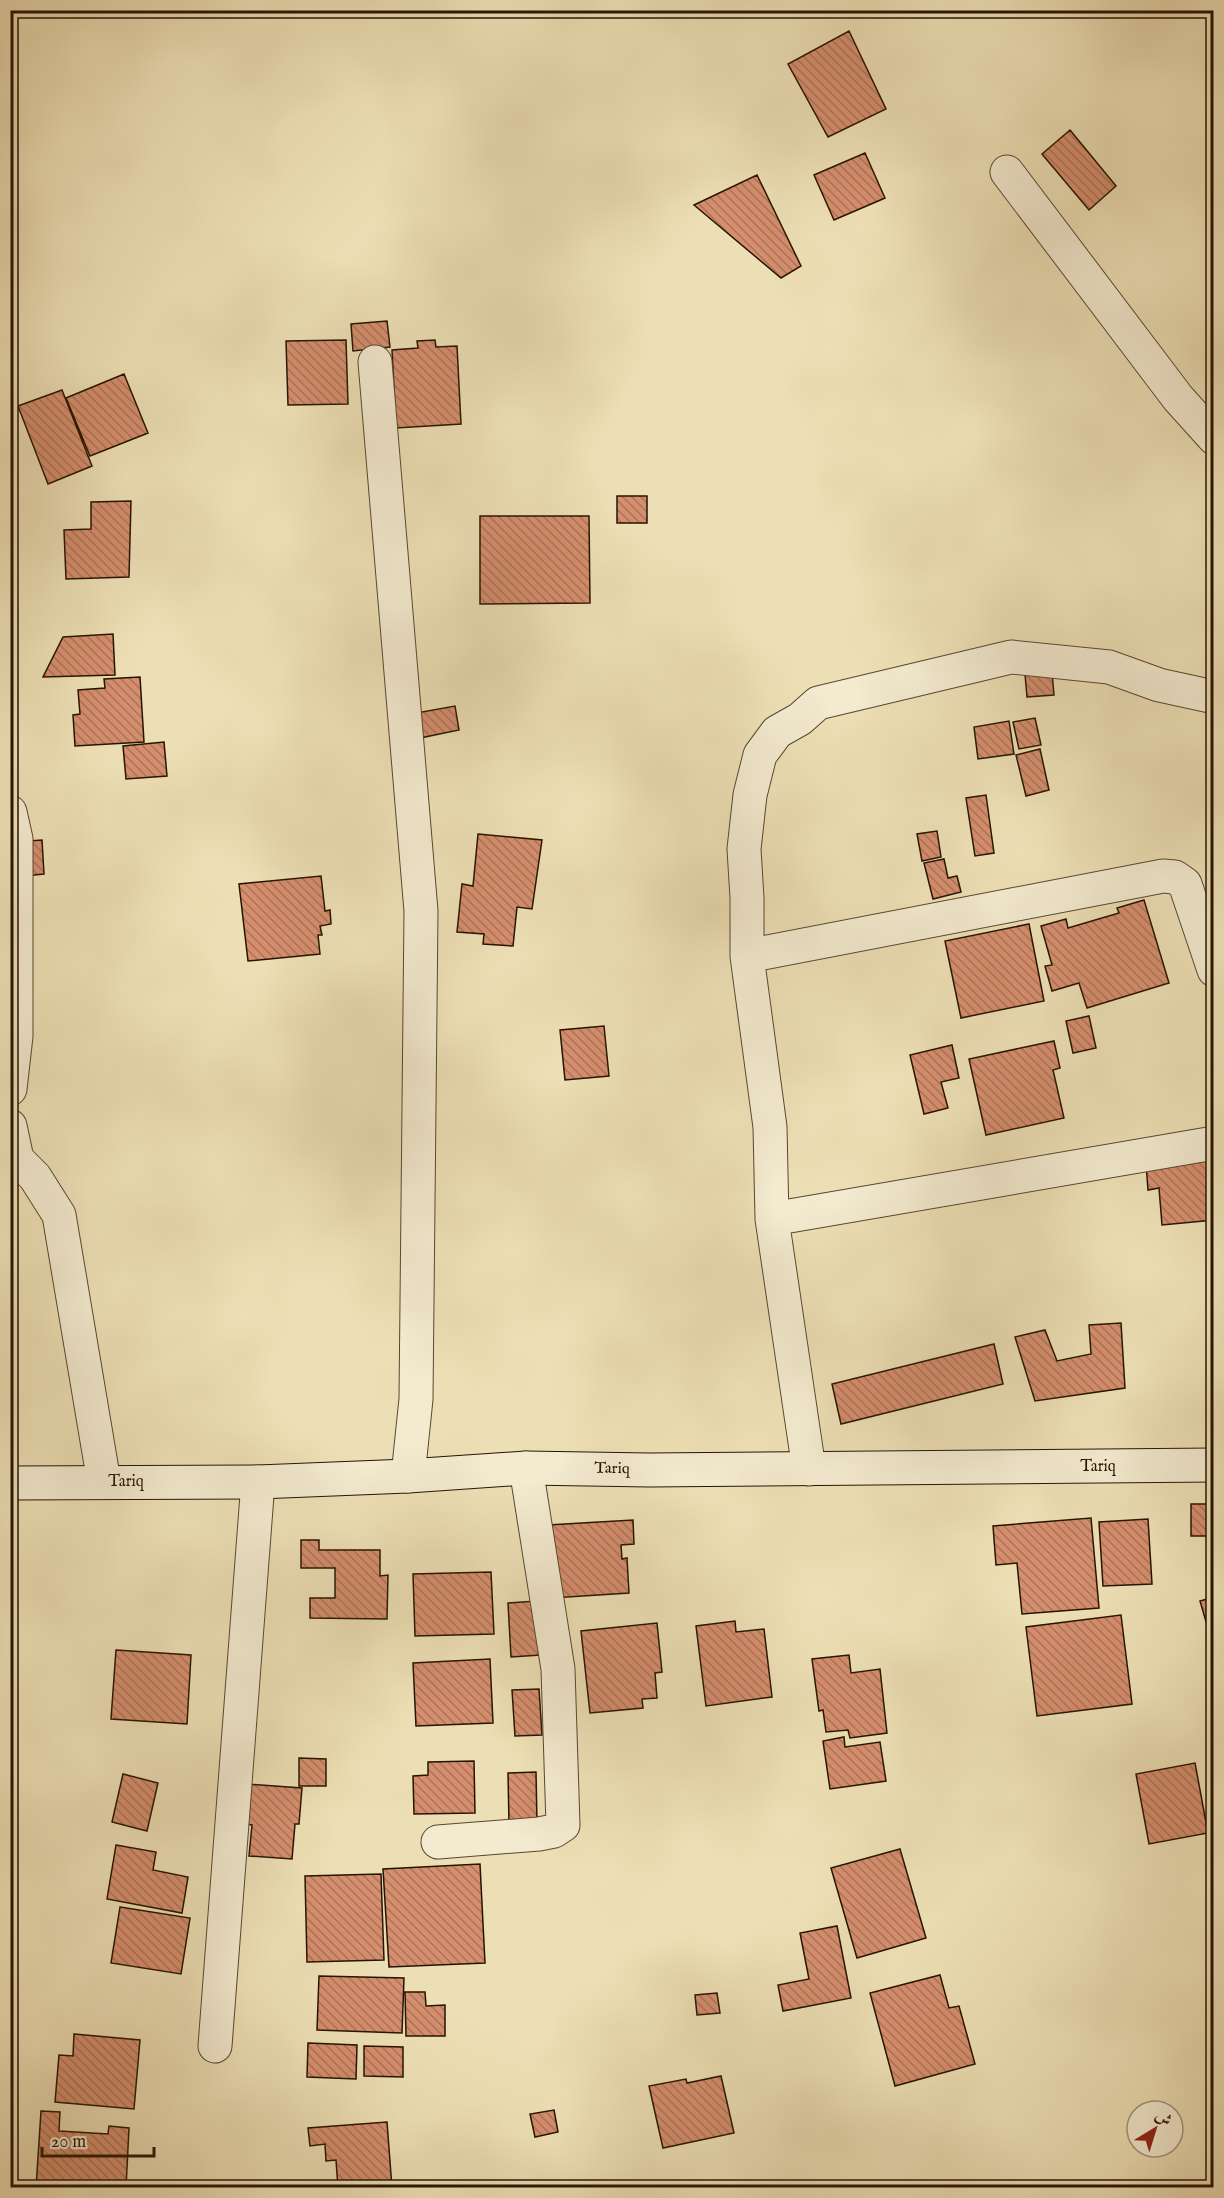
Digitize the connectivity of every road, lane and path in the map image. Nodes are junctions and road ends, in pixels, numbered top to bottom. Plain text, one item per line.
1 (1007, 172) dead end
2 (375, 362) dead end
3 (1214, 438) edge
4 (1214, 697) edge
5 (10, 812) edge
6 (747, 956) junction
7 (1214, 970) edge
8 (10, 1089) edge
9 (10, 1126) edge
10 (1214, 1143) edge
11 (772, 1219) junction
12 (1214, 1465) edge
13 (526, 1468) junction
14 (809, 1469) junction
15 (408, 1476) junction
16 (104, 1482) junction
17 (258, 1482) junction
18 (10, 1483) edge
19 (438, 1842) dead end
20 (215, 2046) dead end

1 - 3 street
2 - 15 street
4 - 6 street
5 - 8 street
6 - 7 street
6 - 11 street
9 - 16 street
10 - 11 street
11 - 14 street
12 - 14 street, Tariq
13 - 14 street, Tariq
13 - 15 street, Tariq
13 - 19 street
15 - 17 street, Tariq
16 - 17 street, Tariq
16 - 18 street, Tariq
17 - 20 street

